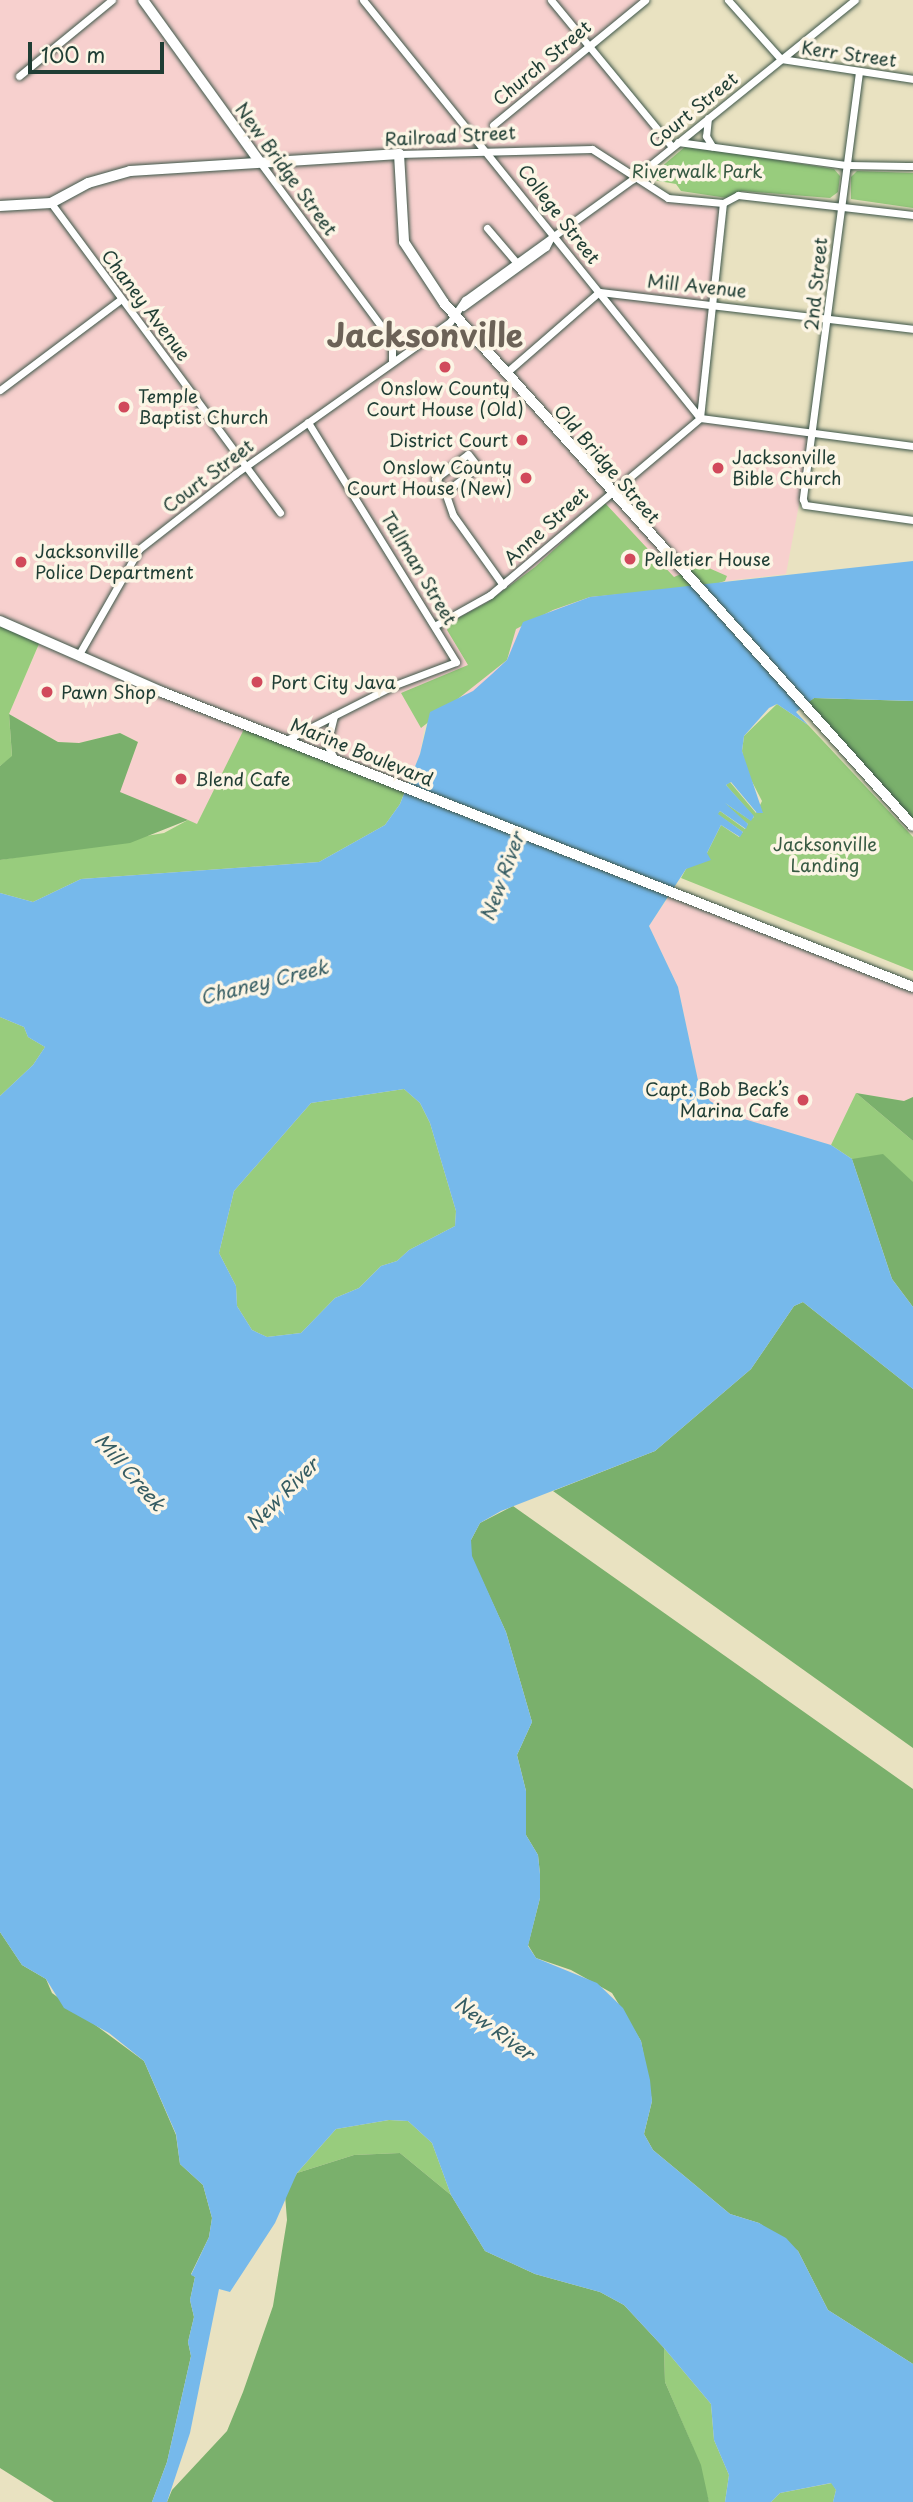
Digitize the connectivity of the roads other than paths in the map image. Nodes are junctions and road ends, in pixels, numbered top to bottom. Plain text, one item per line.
1 (113, 0) edge
2 (143, 0) edge
3 (363, 0) edge
4 (551, 0) edge
5 (645, 0) edge
6 (728, 0) edge
7 (855, 0) edge
8 (588, 45) junction
9 (781, 60) junction
10 (859, 72) junction
11 (19, 76) dead end
12 (913, 79) edge
13 (708, 117) junction
14 (493, 125) dead end
15 (675, 144) junction
16 (712, 146) junction
17 (487, 149) junction
18 (400, 154) junction
19 (259, 161) junction
20 (847, 165) junction
21 (913, 166) edge
22 (632, 179) junction
23 (51, 202) junction
24 (723, 203) junction
25 (0, 206) edge
26 (839, 207) junction
27 (913, 215) edge
28 (487, 228) dead end
29 (552, 238) junction
30 (516, 262) junction
31 (599, 292) junction
32 (121, 299) junction
33 (713, 304) junction
34 (463, 307) junction
35 (455, 315) junction
36 (829, 317) junction
37 (913, 329) edge
38 (392, 360) junction
39 (507, 372) junction
40 (0, 390) edge
41 (700, 418) junction
42 (308, 422) junction
43 (812, 435) junction
44 (913, 446) edge
45 (247, 465) junction
46 (445, 492) junction
47 (609, 492) junction
48 (280, 512) dead end
49 (913, 520) edge
50 (503, 585) junction
51 (0, 621) edge
52 (436, 625) junction
53 (78, 656) junction
54 (334, 716) junction
55 (286, 740) junction
56 (335, 760) junction
57 (913, 826) edge
58 (913, 987) edge

1 - 11 street
2 - 19 main road, New Bridge Street
3 - 17 street, College Street
4 - 8 street
5 - 8 street, Church Street
6 - 9 street
7 - 9 street, Court Street
8 - 14 street, Church Street
8 - 15 street
9 - 10 street, Kerr Street
9 - 13 street, Court Street
10 - 12 street, Kerr Street
10 - 20 street, 2nd Street
13 - 15 street, Court Street
13 - 16 street
15 - 16 street
15 - 22 street, Court Street
16 - 20 street
17 - 18 street, Railroad Street
17 - 22 street, Railroad Street
17 - 29 street, College Street
18 - 19 main road, Railroad Street
18 - 35 main road, Old Bridge Street
19 - 23 main road, Railroad Street
19 - 38 street, New Bridge Street
20 - 21 street
20 - 26 street, 2nd Street
22 - 24 street, Railroad Street
22 - 29 street, Court Street
23 - 25 main road
23 - 32 street, Chaney Avenue
24 - 26 street, Railroad Street
24 - 33 street
26 - 27 street, Railroad Street
26 - 36 street, 2nd Street
28 - 30 street
29 - 30 street, Court Street
29 - 31 street, College Street
29 - 34 street, Court Street
30 - 34 street, Court Street
31 - 33 street, Mill Avenue
31 - 39 street
31 - 41 street, College Street
32 - 40 street
32 - 45 street, Chaney Avenue
33 - 36 street, Mill Avenue
33 - 41 street
34 - 35 street, Court Street
35 - 38 street, Court Street
35 - 39 main road, Old Bridge Street
36 - 37 street, Mill Avenue
36 - 43 street, 2nd Street
38 - 42 street, Court Street
39 - 47 main road, Old Bridge Street
41 - 43 street
41 - 47 street, Anne Street
42 - 45 street, Court Street
42 - 52 street, Tallman Street
43 - 44 street
43 - 49 street, 2nd Street
45 - 48 street, Chaney Avenue
45 - 53 street, Court Street
46 - 46 street
46 - 50 street
47 - 50 street, Anne Street
47 - 57 main road, Old Bridge Street
50 - 52 street, Anne Street
51 - 53 main road, Marine Boulevard
52 - 54 street, Tallman Street
53 - 55 main road, Marine Boulevard
54 - 55 street
54 - 56 street
55 - 56 main road, Marine Boulevard
56 - 58 main road, Marine Boulevard

